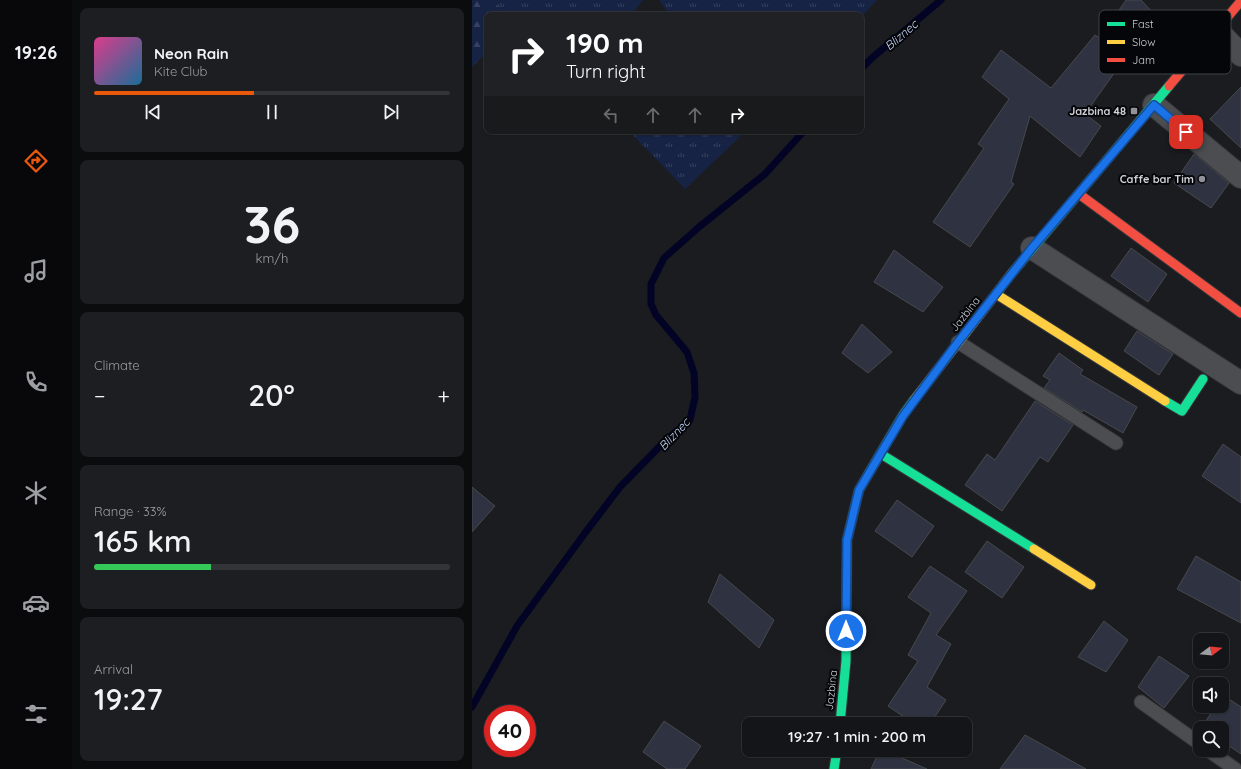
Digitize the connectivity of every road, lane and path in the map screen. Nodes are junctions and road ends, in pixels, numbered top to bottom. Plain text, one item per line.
1 (1241, 1) edge
2 (1231, 14) edge
3 (1231, 45) edge
4 (1241, 55) edge
5 (1181, 74) edge
6 (1154, 105) junction
7 (1241, 177) edge
8 (1079, 194) junction
9 (1032, 248) junction
10 (996, 294) junction
11 (1241, 313) edge
12 (958, 342) junction
13 (1203, 379) dead end
14 (1241, 384) edge
15 (1116, 443) dead end
16 (881, 454) junction
17 (1091, 586) dead end
18 (1141, 702) dead end
19 (841, 717) edge
20 (1193, 739) edge
21 (836, 757) edge
22 (1218, 757) edge
23 (834, 769) edge
24 (1235, 769) edge

1 - 2 street, Jazbina
3 - 4 street
5 - 6 street, Jazbina
6 - 7 street
6 - 8 street, Jazbina
8 - 9 street, Jazbina
8 - 11 street
9 - 10 street, Jazbina
9 - 14 street
10 - 12 street, Jazbina
10 - 13 street
12 - 15 lane
12 - 16 street, Jazbina
16 - 17 street
16 - 19 street, Jazbina
18 - 20 lane
21 - 23 street
22 - 24 lane

